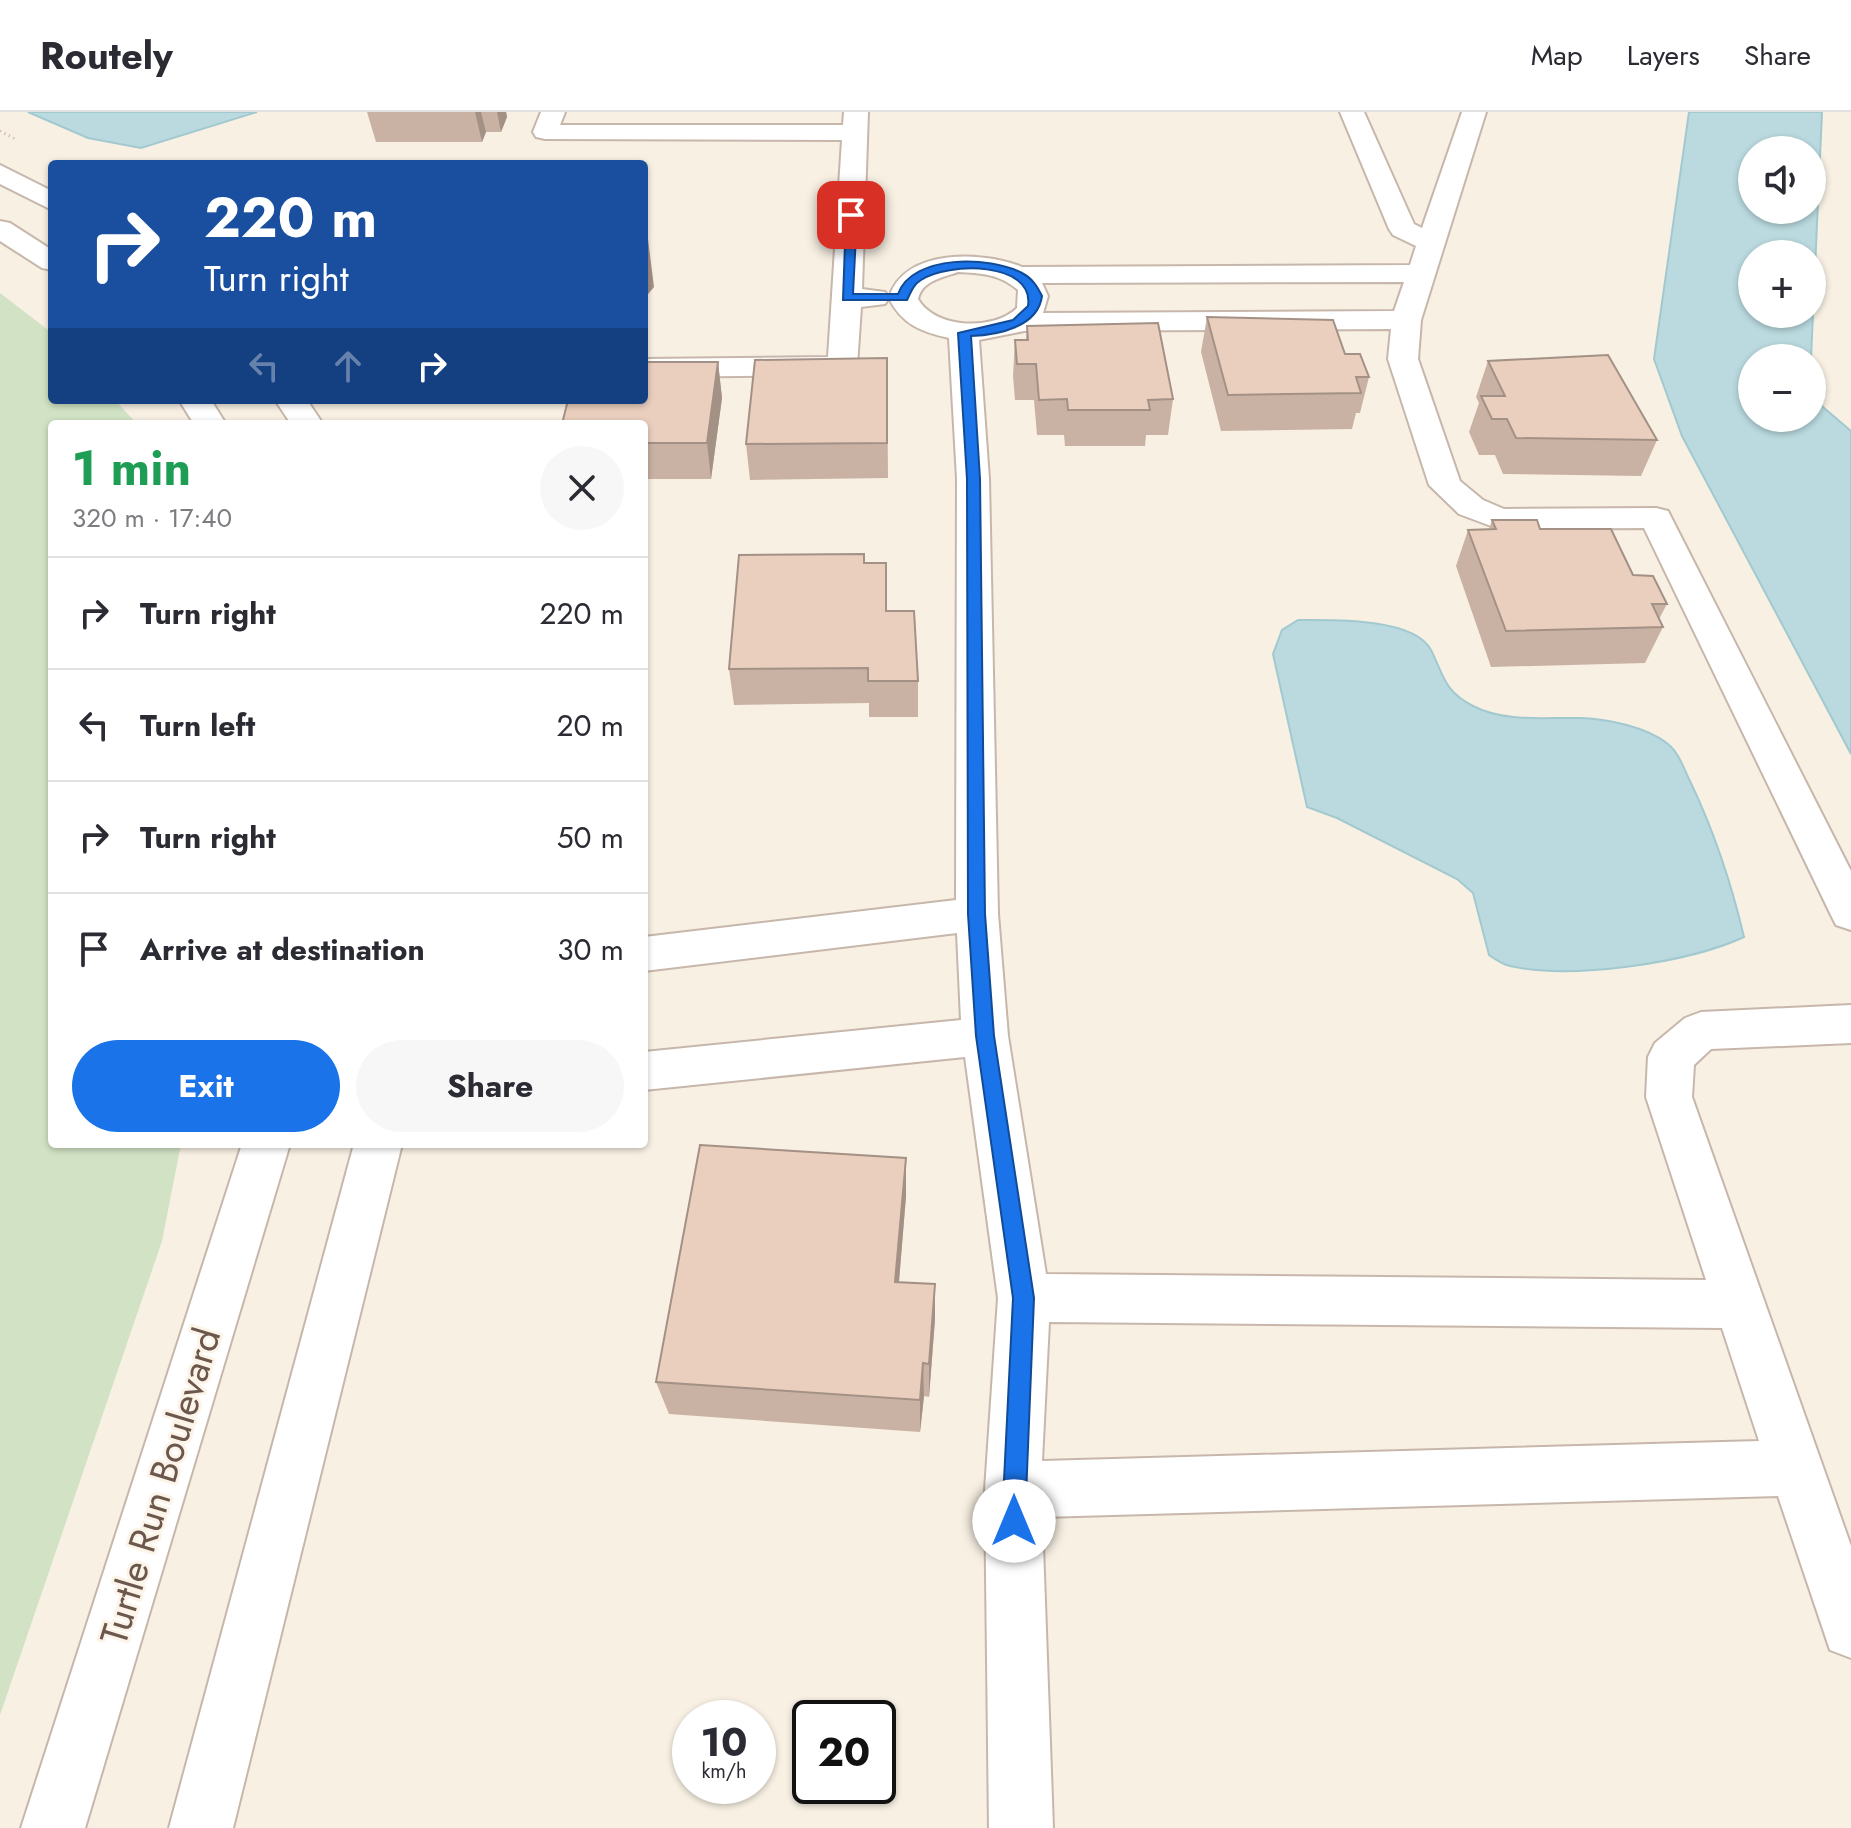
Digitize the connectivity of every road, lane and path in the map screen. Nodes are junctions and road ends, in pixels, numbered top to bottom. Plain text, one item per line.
1 (553, 112) edge
2 (1352, 112) edge
3 (1474, 112) edge
4 (856, 122) edge
5 (0, 173) edge
6 (48, 200) edge
7 (0, 229) edge
8 (1426, 258) junction
9 (48, 259) edge
10 (1017, 275) junction
11 (903, 297) junction
12 (847, 298) junction
13 (1406, 320) junction
14 (1017, 322) junction
15 (964, 333) junction
16 (648, 368) edge
17 (1851, 913) edge
18 (977, 914) junction
19 (648, 954) edge
20 (1851, 1024) edge
21 (985, 1036) junction
22 (648, 1071) edge
23 (265, 1148) edge
24 (377, 1148) edge
25 (1024, 1298) junction
26 (1739, 1304) junction
27 (1796, 1468) junction
28 (1013, 1490) junction
29 (1851, 1629) edge
30 (53, 1828) edge
31 (201, 1828) edge
32 (1021, 1828) edge

1 - 4 street
2 - 8 street
3 - 8 street
4 - 12 street
5 - 6 street
7 - 9 street
8 - 10 street
8 - 13 street
10 - 11 street
10 - 14 street
11 - 12 street
11 - 15 street
12 - 16 street
13 - 14 street
13 - 17 street
14 - 15 street
15 - 18 street
18 - 19 street
18 - 21 street
20 - 26 street
21 - 22 street
21 - 25 street
23 - 30 street, Turtle Run Boulevard
24 - 31 street
25 - 26 street
25 - 28 street
26 - 27 street
27 - 28 street
27 - 29 street
28 - 32 street

